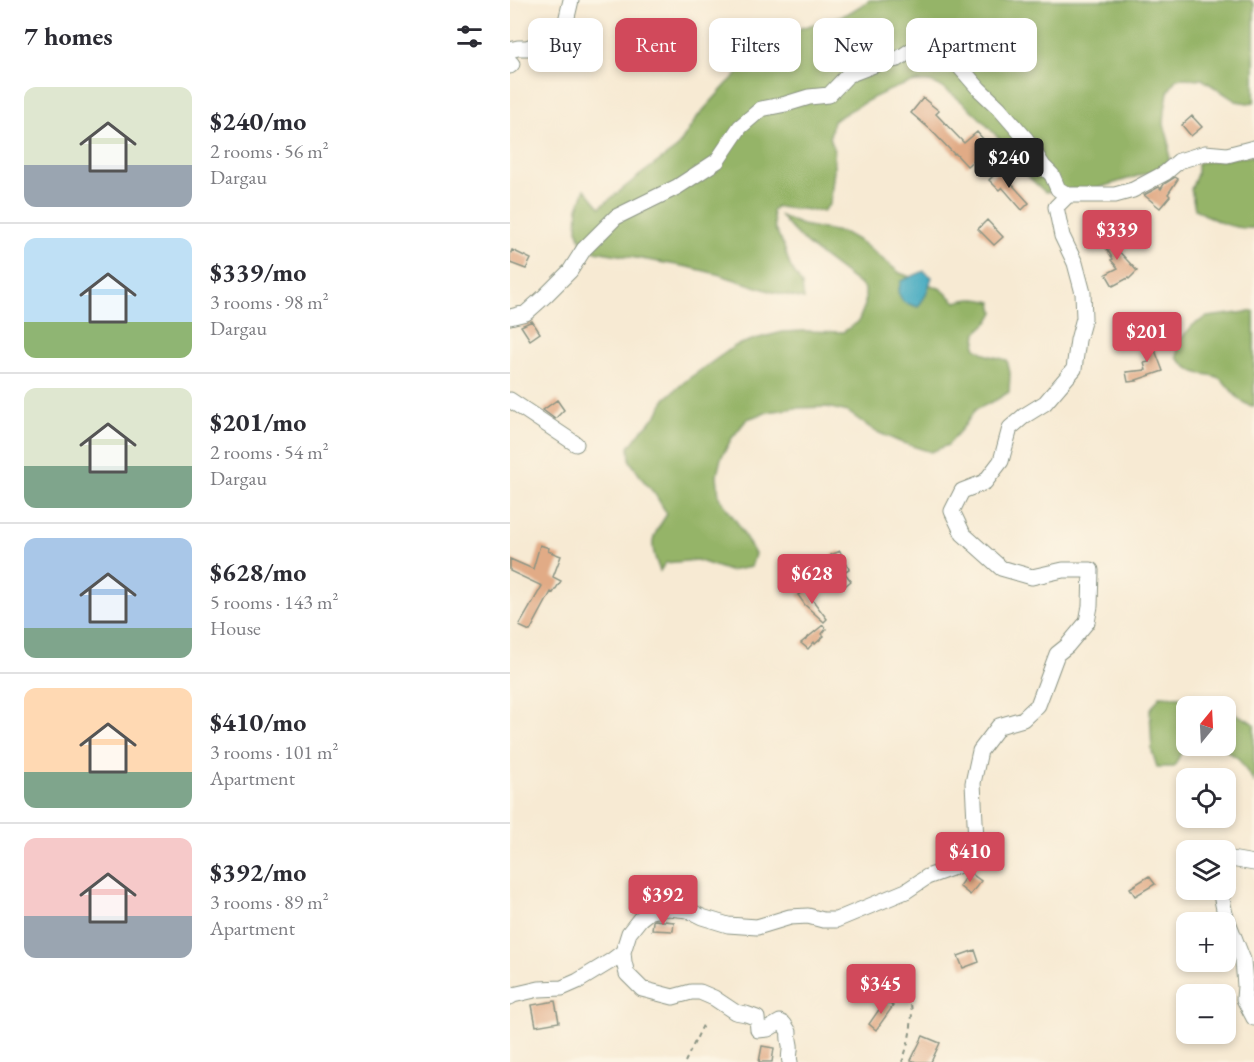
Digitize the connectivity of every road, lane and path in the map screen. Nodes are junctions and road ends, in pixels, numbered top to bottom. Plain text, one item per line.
1 (571, 0) edge
2 (510, 50) edge
3 (1254, 148) edge
4 (1068, 195) junction
5 (510, 317) edge
6 (510, 400) edge
7 (576, 444) dead end
8 (1236, 860) edge
9 (1254, 863) edge
10 (1222, 900) edge
11 (623, 952) junction
12 (869, 978) dead end
13 (510, 998) edge
14 (1254, 1018) edge
15 (703, 1025) dead end
16 (685, 1062) edge
17 (790, 1062) edge
18 (902, 1062) edge

1 - 2 street
3 - 4 street
4 - 5 street
4 - 11 street
6 - 7 street
8 - 9 street
10 - 14 street
11 - 13 street
11 - 17 street
12 - 18 path
15 - 16 path

